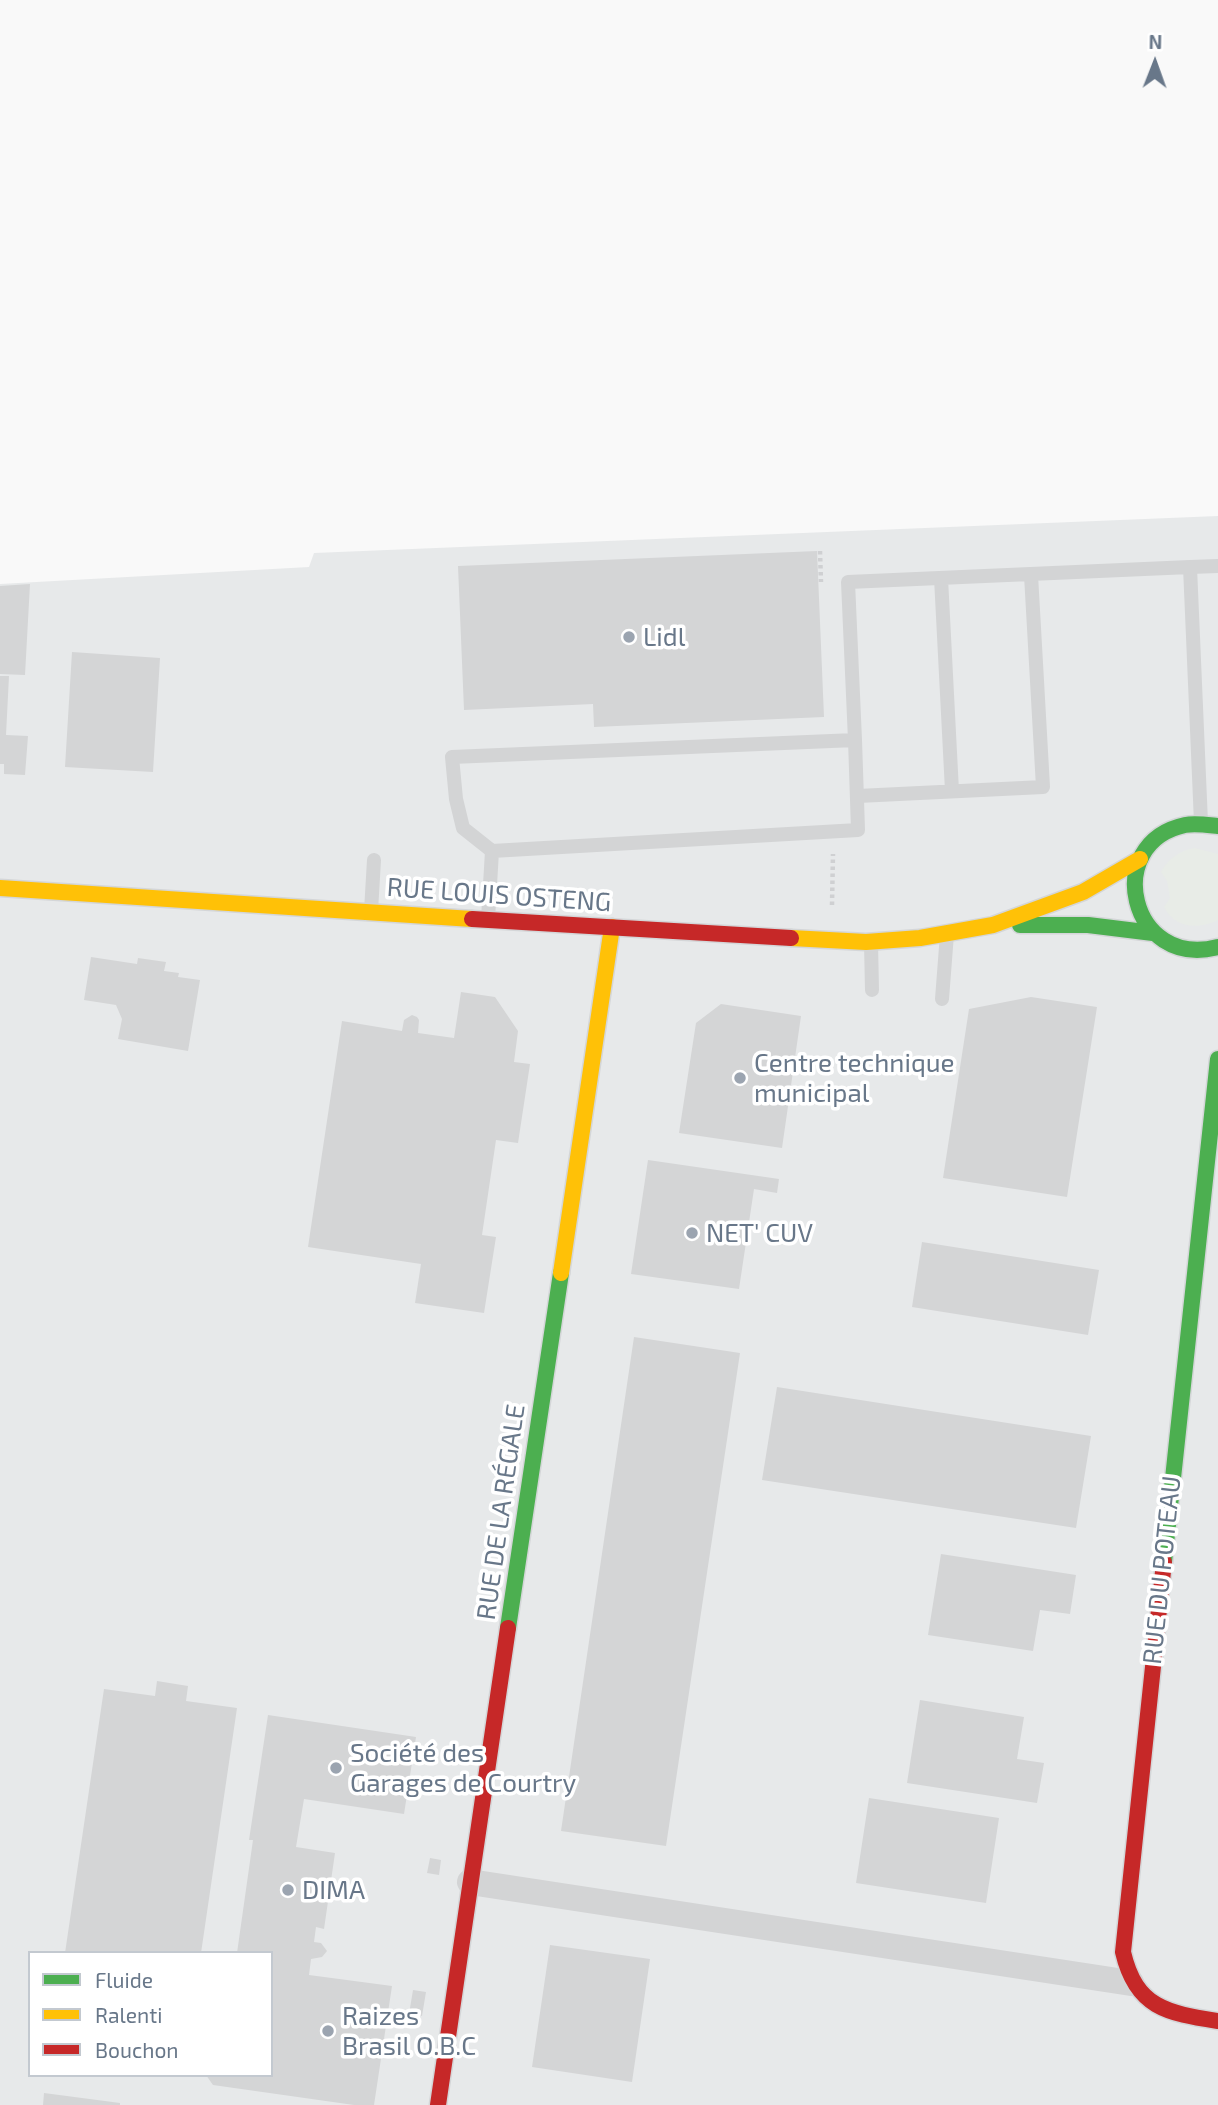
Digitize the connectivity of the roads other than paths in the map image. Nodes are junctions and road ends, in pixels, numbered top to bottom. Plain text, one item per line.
1 (1218, 566) edge
2 (1191, 567) junction
3 (1031, 575) junction
4 (941, 578) junction
5 (855, 740) junction
6 (952, 791) junction
7 (858, 796) junction
8 (1202, 822) junction
9 (1218, 826) edge
10 (492, 851) junction
11 (1140, 859) junction
12 (374, 860) dead end
13 (0, 888) edge
14 (371, 912) junction
15 (488, 920) junction
16 (993, 925) junction
17 (612, 927) junction
18 (947, 933) junction
19 (1153, 933) junction
20 (871, 942) junction
21 (1217, 954) edge
22 (872, 990) dead end
23 (942, 999) dead end
24 (1218, 1059) edge
25 (470, 1882) junction
26 (1131, 1983) junction
27 (1218, 2021) edge
28 (438, 2105) edge

1 - 2 lane
2 - 3 lane
2 - 8 lane
3 - 4 lane
3 - 6 lane
4 - 5 lane
4 - 6 lane
5 - 7 lane
5 - 10 lane
6 - 7 lane
7 - 10 lane
8 - 9 street
8 - 11 street
10 - 15 lane
11 - 16 street, RUE LOUIS OSTENG
11 - 19 street
12 - 14 lane
13 - 14 street, RUE LOUIS OSTENG
14 - 15 street, RUE LOUIS OSTENG
15 - 17 street, RUE LOUIS OSTENG
16 - 18 street, RUE LOUIS OSTENG
16 - 19 street, RUE LOUIS OSTENG
17 - 20 street, RUE LOUIS OSTENG
17 - 25 street, RUE DE LA RÉGALE
18 - 20 street, RUE LOUIS OSTENG
18 - 23 lane
19 - 21 street, RUE LOUIS OSTENG
20 - 22 lane
24 - 26 street, RUE DU POTEAU
25 - 26 street
25 - 28 street, RUE DE LA RÉGALE
26 - 27 street

